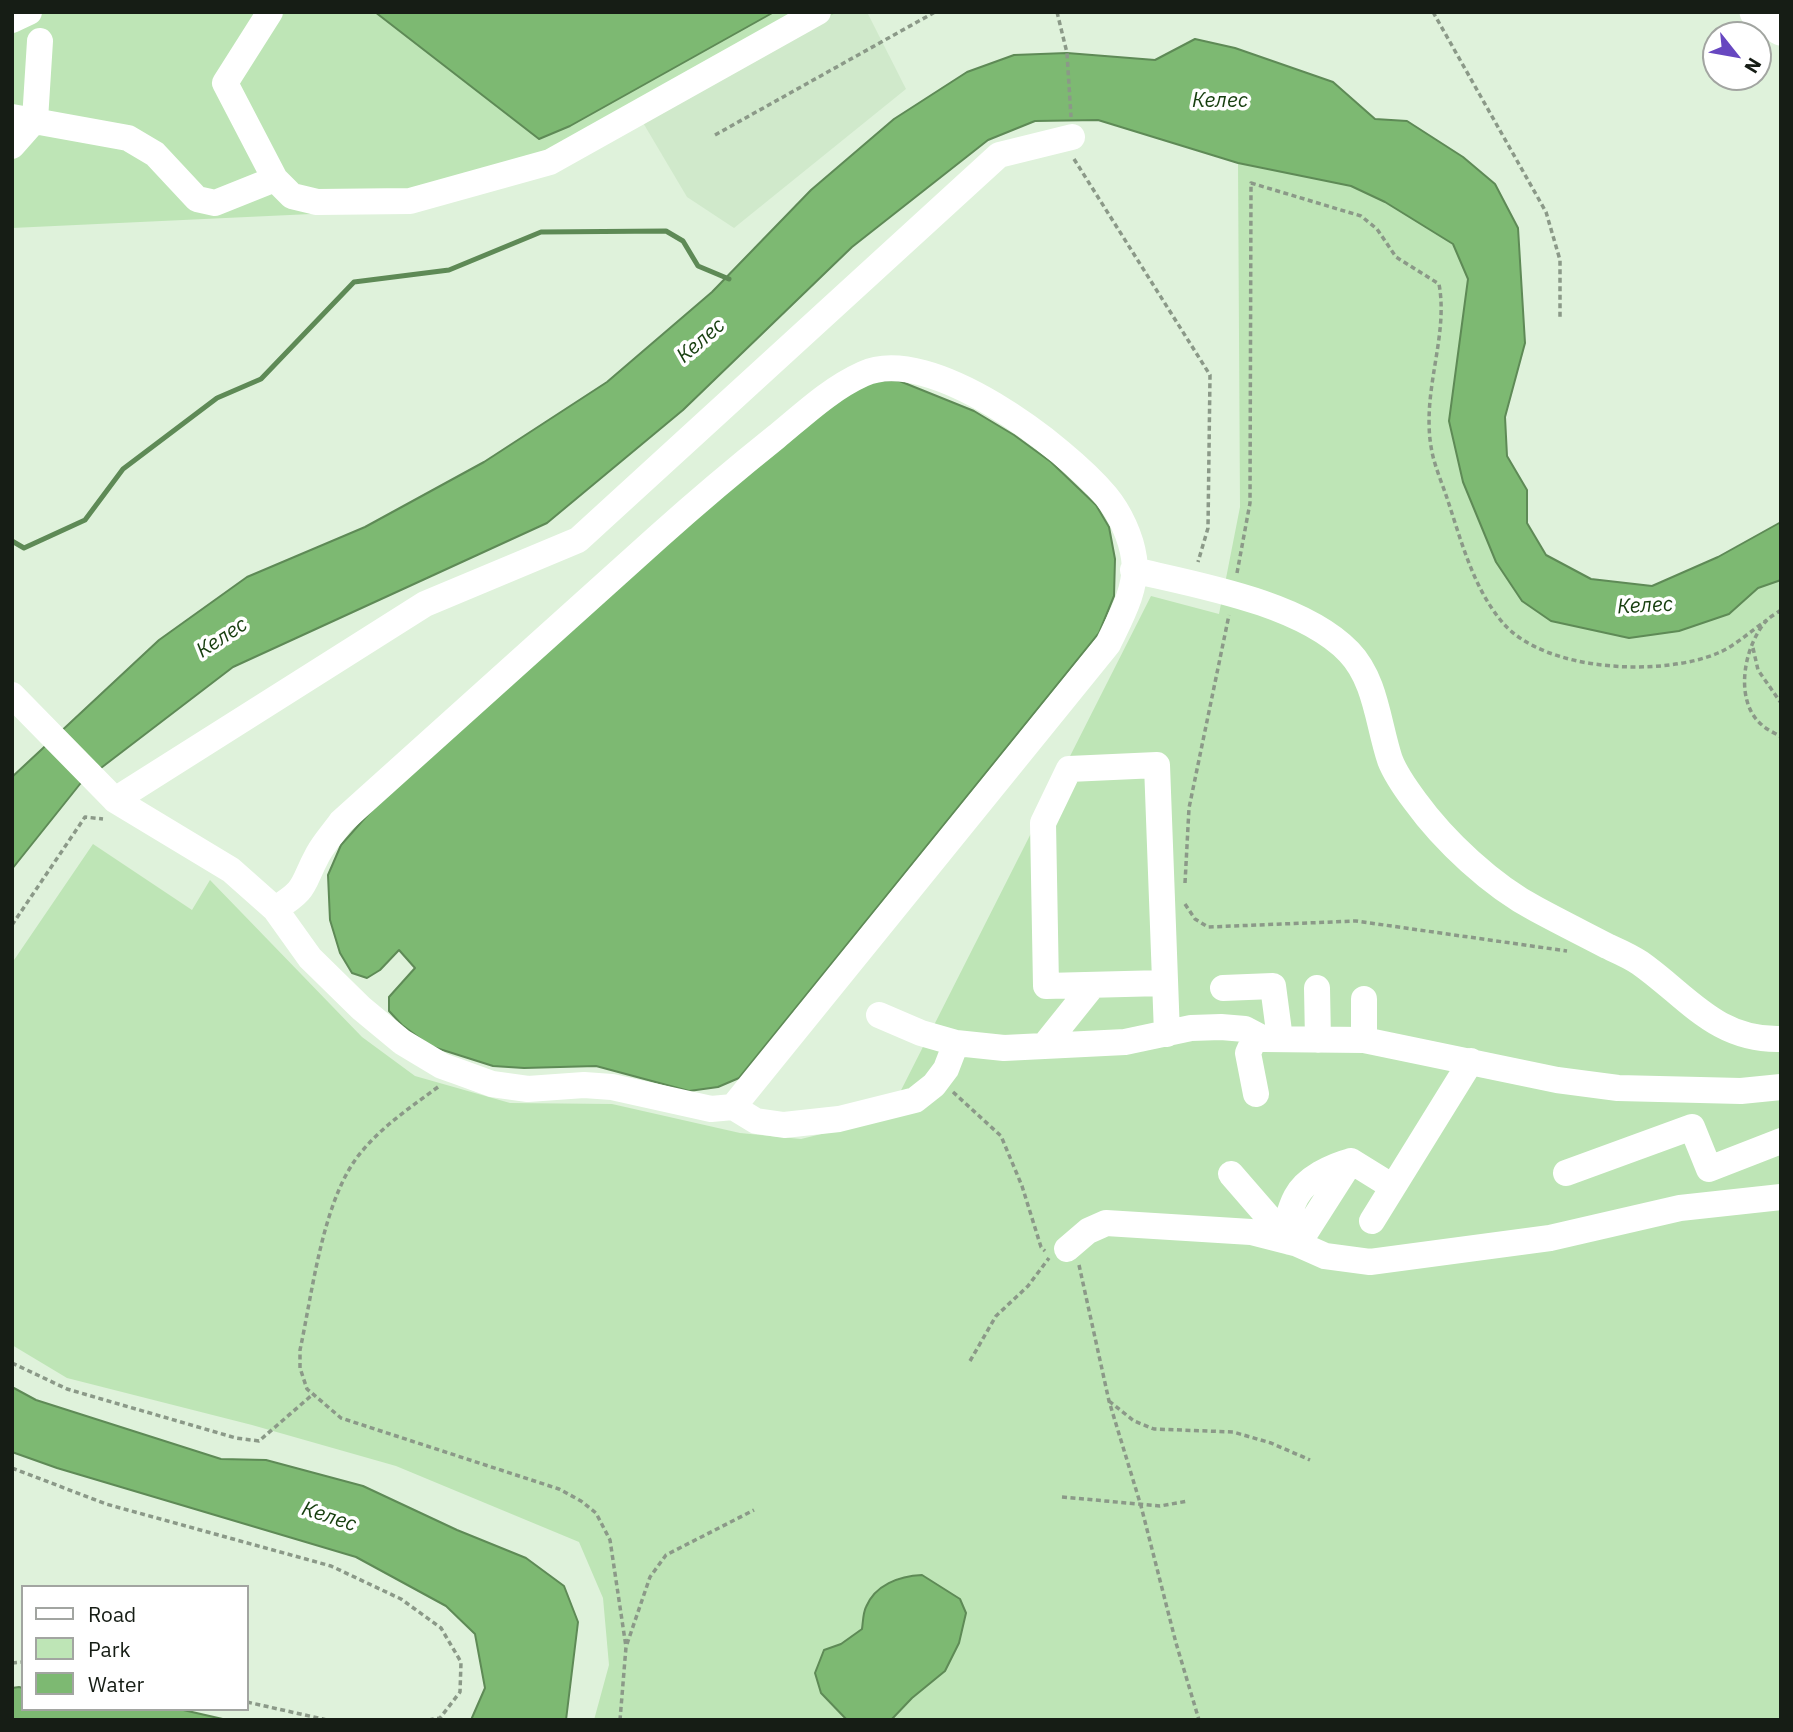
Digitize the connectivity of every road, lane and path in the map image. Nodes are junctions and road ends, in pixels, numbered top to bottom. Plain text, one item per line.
1 (29, 12) edge
2 (270, 12) edge
3 (818, 12) edge
4 (934, 12) edge
5 (1057, 12) edge
6 (1433, 12) edge
7 (12, 20) edge
8 (40, 41) dead end
9 (23, 118) edge
10 (715, 135) dead end
11 (1072, 137) junction
12 (12, 146) edge
13 (275, 179) junction
14 (1560, 318) dead end
15 (1133, 569) junction
16 (1191, 584) junction
17 (1233, 596) junction
18 (1781, 610) edge
19 (1767, 620) junction
20 (1752, 646) junction
21 (12, 695) edge
22 (1781, 703) edge
23 (1781, 737) edge
24 (115, 800) junction
25 (1185, 889) dead end
26 (1184, 902) dead end
27 (275, 909) junction
28 (12, 925) edge
29 (1571, 952) dead end
30 (1164, 983) junction
31 (1120, 984) junction
32 (1093, 985) junction
33 (1223, 988) dead end
34 (1317, 989) dead end
35 (1364, 999) dead end
36 (879, 1015) dead end
37 (1166, 1025) junction
38 (1268, 1037) junction
39 (1781, 1039) edge
40 (1318, 1040) junction
41 (1364, 1040) junction
42 (956, 1044) junction
43 (1044, 1046) junction
44 (1471, 1061) junction
45 (459, 1072) junction
46 (939, 1079) junction
47 (1781, 1087) edge
48 (1256, 1094) dead end
49 (733, 1107) junction
50 (1781, 1141) edge
51 (1566, 1173) dead end
52 (1231, 1174) dead end
53 (1393, 1187) junction
54 (1781, 1197) edge
55 (1372, 1221) dead end
56 (1290, 1240) junction
57 (1067, 1249) joint
58 (971, 1361) dead end
59 (12, 1363) edge
60 (312, 1395) junction
61 (1109, 1401) junction
62 (1310, 1460) dead end
63 (12, 1468) edge
64 (1062, 1497) dead end
65 (1188, 1501) dead end
66 (1142, 1506) junction
67 (754, 1510) dead end
68 (626, 1647) junction
69 (248, 1702) edge
70 (327, 1720) edge
71 (428, 1720) edge
72 (620, 1720) edge
73 (1199, 1720) edge

1 - 7 street
2 - 13 street
3 - 13 street
4 - 10 path
5 - 11 path
6 - 14 path
8 - 9 street
9 - 12 street
9 - 13 street
11 - 16 path
11 - 24 street
15 - 16 street
15 - 27 street
15 - 49 street
16 - 17 street
17 - 19 path
17 - 25 path
17 - 39 street
18 - 19 path
19 - 20 path
20 - 22 path
20 - 23 path
21 - 24 street
24 - 27 street
24 - 28 path
26 - 29 path
27 - 45 street
30 - 31 street
30 - 32 street
30 - 37 street
31 - 32 street
31 - 37 street
32 - 43 street
33 - 38 street
34 - 40 street
35 - 41 street
36 - 42 street
37 - 38 street
37 - 43 street
38 - 40 street
38 - 48 street
40 - 41 street
41 - 44 street
42 - 43 street
42 - 46 street
44 - 47 street
44 - 53 street
45 - 49 street
45 - 60 path
46 - 49 street
46 - 58 path
50 - 51 street
52 - 56 street
53 - 55 street
53 - 56 street
54 - 56 street
56 - 57 street
57 - 61 path
59 - 60 path
60 - 68 path
61 - 62 path
61 - 66 path
63 - 71 path
64 - 66 path
65 - 66 path
66 - 73 path
67 - 68 path
68 - 72 path
69 - 70 path

